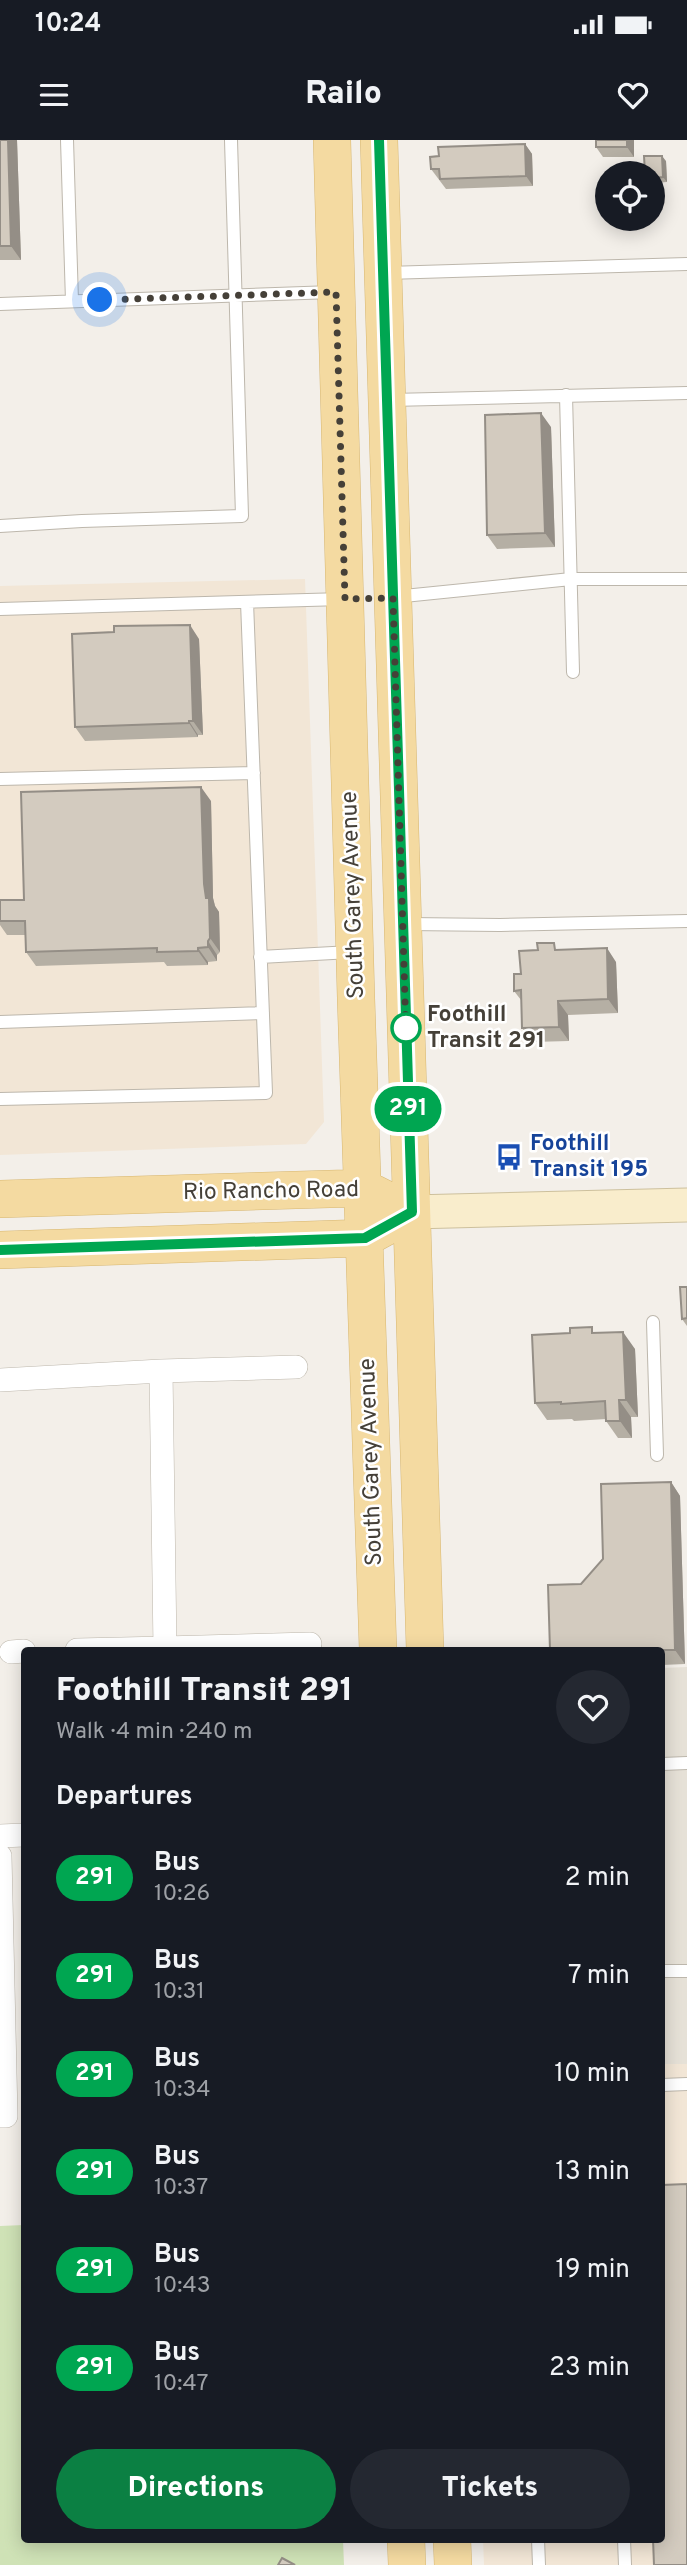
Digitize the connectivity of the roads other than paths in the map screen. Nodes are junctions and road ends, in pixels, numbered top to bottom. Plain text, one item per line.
1 (67, 140) edge
2 (231, 140) edge
3 (332, 140) edge
4 (379, 140) edge
5 (687, 264) edge
6 (383, 273) junction
7 (336, 292) junction
8 (235, 294) junction
9 (72, 301) junction
10 (0, 304) edge
11 (687, 393) edge
12 (566, 395) junction
13 (387, 400) junction
14 (0, 526) edge
15 (571, 579) junction
16 (687, 579) edge
17 (393, 598) junction
18 (345, 599) junction
19 (247, 602) junction
20 (0, 609) edge
21 (573, 672) dead end
22 (254, 773) junction
23 (0, 779) edge
24 (687, 921) edge
25 (403, 924) junction
26 (355, 951) junction
27 (260, 957) junction
28 (263, 1013) junction
29 (0, 1023) edge
30 (0, 1099) edge
31 (363, 1188) junction
32 (0, 1199) edge
33 (687, 1205) edge
34 (412, 1212) junction
35 (365, 1238) junction
36 (0, 1250) edge
37 (653, 1322) dead end
38 (296, 1367) dead end
39 (161, 1371) junction
40 (0, 1380) edge
41 (657, 1455) dead end
42 (310, 1644) dead end
43 (165, 1647) edge
44 (223, 1647) edge
45 (378, 1647) edge
46 (425, 1647) edge
47 (687, 1763) edge
48 (665, 1764) edge
49 (21, 1835) edge
50 (0, 1836) edge
51 (0, 1856) edge
52 (687, 1970) edge
53 (665, 1971) edge
54 (687, 2084) edge
55 (665, 2085) edge
56 (10, 2116) edge
57 (406, 2543) edge
58 (452, 2543) edge
59 (538, 2543) edge
60 (624, 2543) edge
61 (407, 2565) edge
62 (453, 2565) edge
63 (539, 2565) edge
64 (625, 2565) edge

1 - 9 lane
2 - 8 lane
3 - 7 main road, South Garey Avenue
4 - 6 main road, South Garey Avenue
5 - 6 lane
6 - 13 main road, South Garey Avenue
7 - 8 lane
7 - 18 main road, South Garey Avenue
8 - 9 lane
8 - 14 lane
9 - 10 lane
11 - 12 lane
12 - 13 lane
12 - 15 lane
13 - 17 main road, South Garey Avenue
15 - 16 lane
15 - 17 lane
15 - 21 lane
17 - 18 main road
17 - 25 main road, South Garey Avenue
18 - 19 lane
18 - 26 main road, South Garey Avenue
19 - 20 lane
19 - 22 lane
22 - 23 lane
22 - 27 lane
24 - 25 lane
25 - 34 main road, South Garey Avenue
26 - 27 lane
26 - 31 main road, South Garey Avenue
27 - 28 lane
28 - 29 lane
28 - 30 lane
31 - 32 main road, Rio Rancho Road
31 - 34 main road, Rio Rancho Road
31 - 35 main road, South Garey Avenue
33 - 34 street
34 - 35 main road, Rio Rancho Road
34 - 46 main road, South Garey Avenue
35 - 36 main road, Rio Rancho Road
35 - 45 main road, South Garey Avenue
37 - 41 lane
38 - 39 street
39 - 40 street
39 - 43 street
42 - 44 street
47 - 48 lane
49 - 50 street
51 - 56 street
52 - 53 lane
54 - 55 lane
57 - 61 main road
58 - 62 main road
59 - 63 lane
60 - 64 lane

